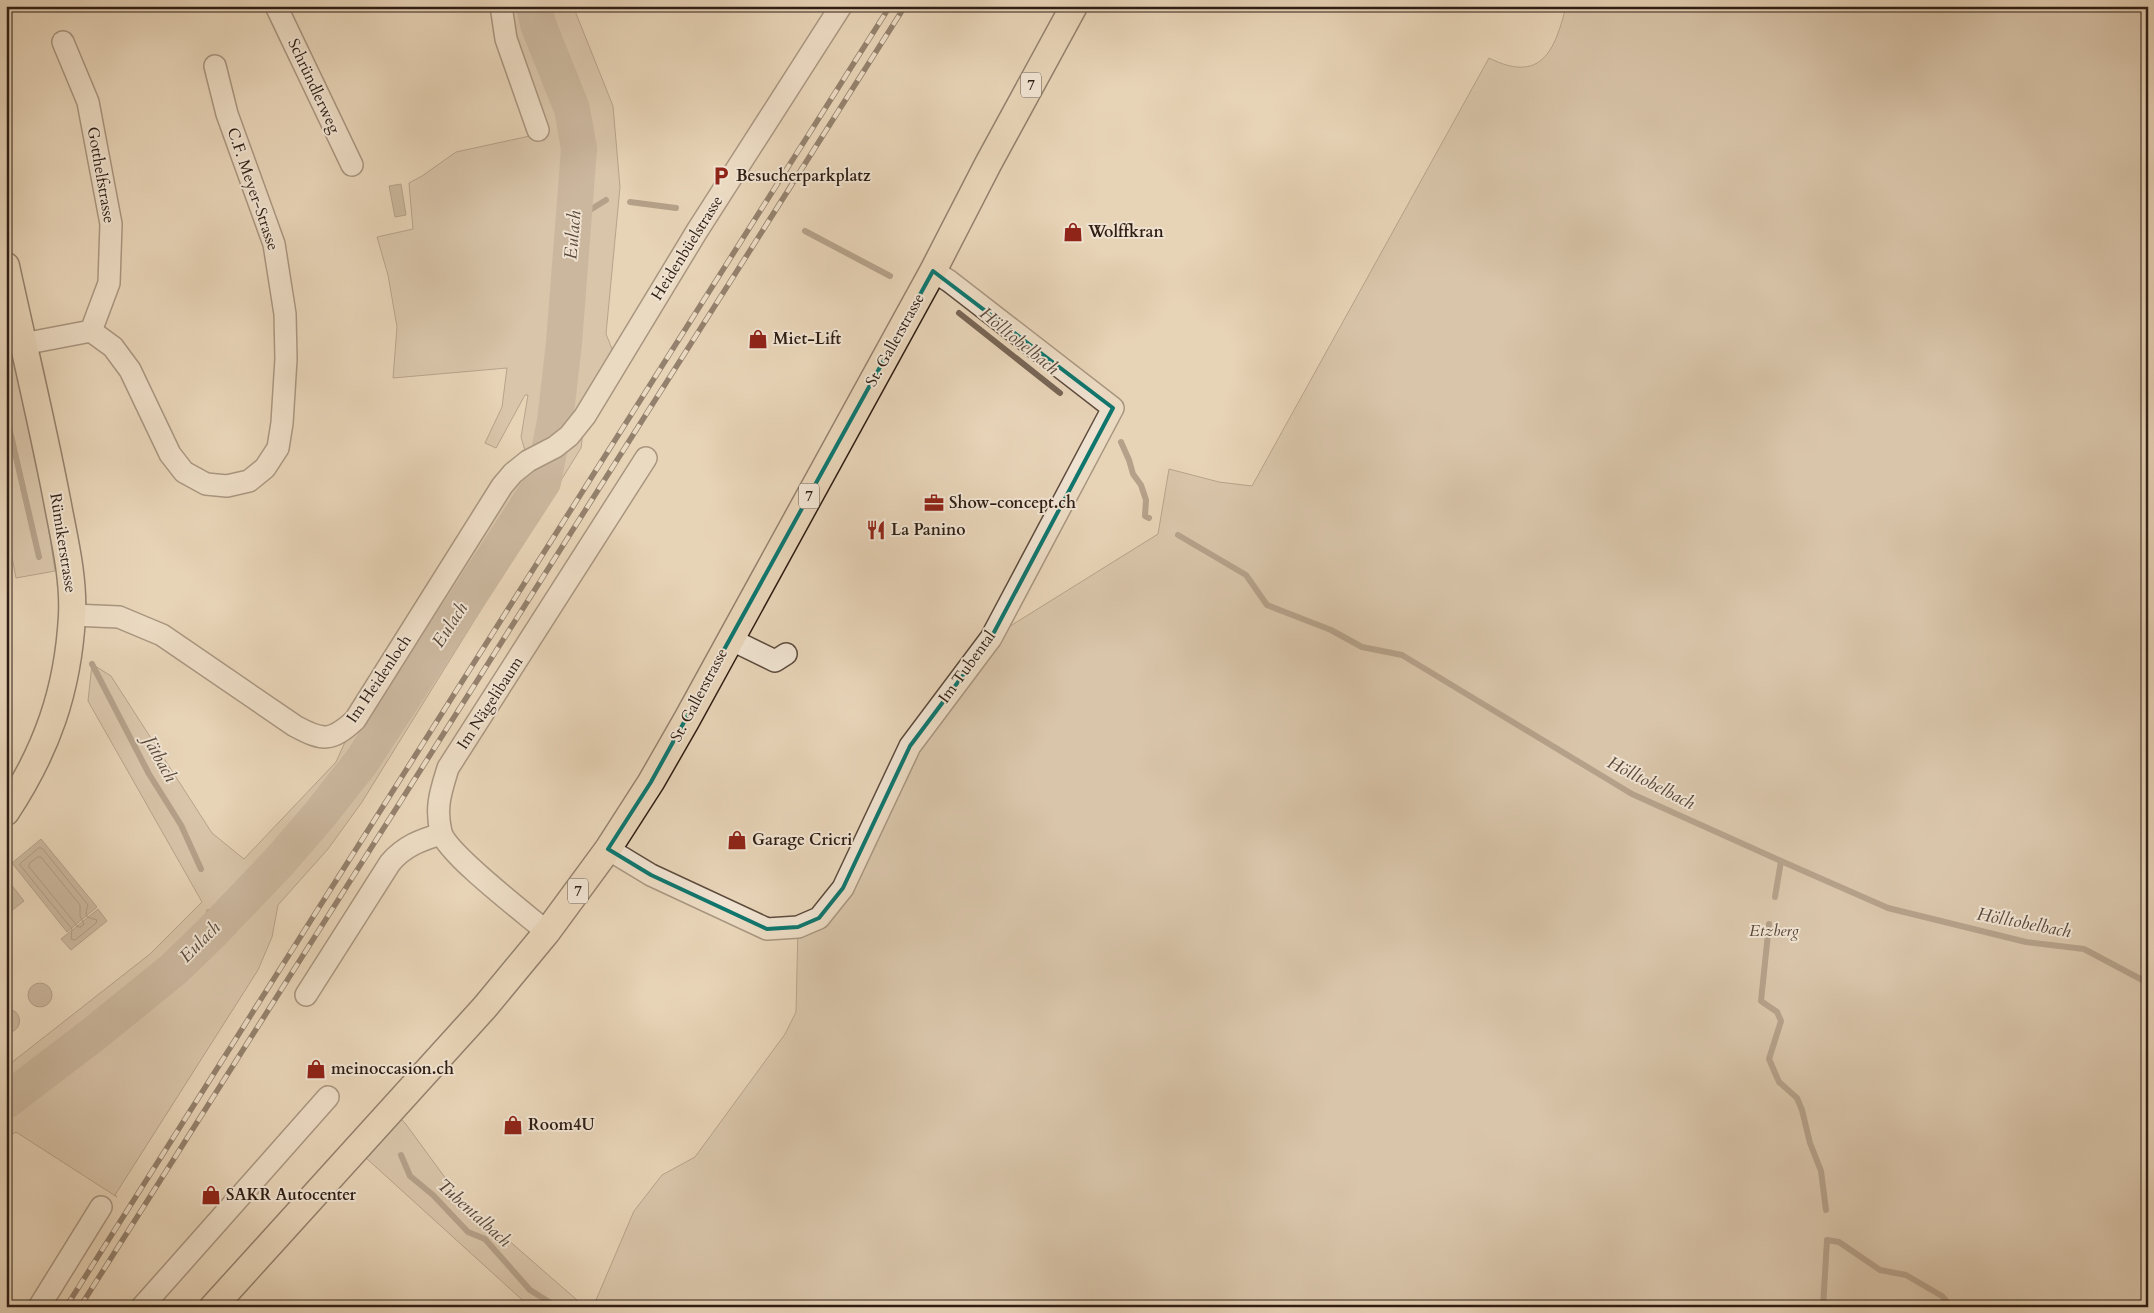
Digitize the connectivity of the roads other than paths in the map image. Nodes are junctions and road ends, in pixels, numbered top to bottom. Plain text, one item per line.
1 (276, 6) edge
2 (501, 6) edge
3 (841, 6) edge
4 (1074, 6) edge
5 (63, 42) dead end
6 (215, 66) dead end
7 (538, 130) dead end
8 (352, 165) dead end
9 (6, 266) edge
10 (932, 271) junction
11 (91, 331) junction
12 (23, 344) junction
13 (585, 416) joint
14 (646, 458) dead end
15 (72, 615) junction
16 (730, 639) junction
17 (786, 654) dead end
18 (6, 812) edge
19 (441, 834) junction
20 (608, 850) junction
21 (547, 932) junction
22 (306, 995) dead end
23 (328, 1097) dead end
24 (101, 1207) dead end
25 (39, 1307) edge
26 (142, 1307) edge
27 (213, 1307) edge

1 - 8 street, Schründlerweg
2 - 7 street
3 - 13 street, Heidenbüelstrasse
4 - 10 main road, St. Gallerstrasse / 7
5 - 11 street, Gotthelfstrasse
6 - 11 street, C.F. Meyer-Strasse
9 - 12 main road, Rümikerstrasse
10 - 16 main road, St. Gallerstrasse / 7
10 - 20 street, Im Tubental
11 - 12 street
12 - 15 main road, Rümikerstrasse
13 - 15 street, Im Heidenloch
14 - 19 street, Im Nägelibaum
15 - 18 main road, Rümikerstrasse
16 - 17 street
16 - 20 main road, St. Gallerstrasse / 7
19 - 21 street, Im Nägelibaum
19 - 22 street
20 - 21 main road, St. Gallerstrasse / 7
21 - 27 main road, St. Gallerstrasse / 7
23 - 26 street
24 - 25 street

